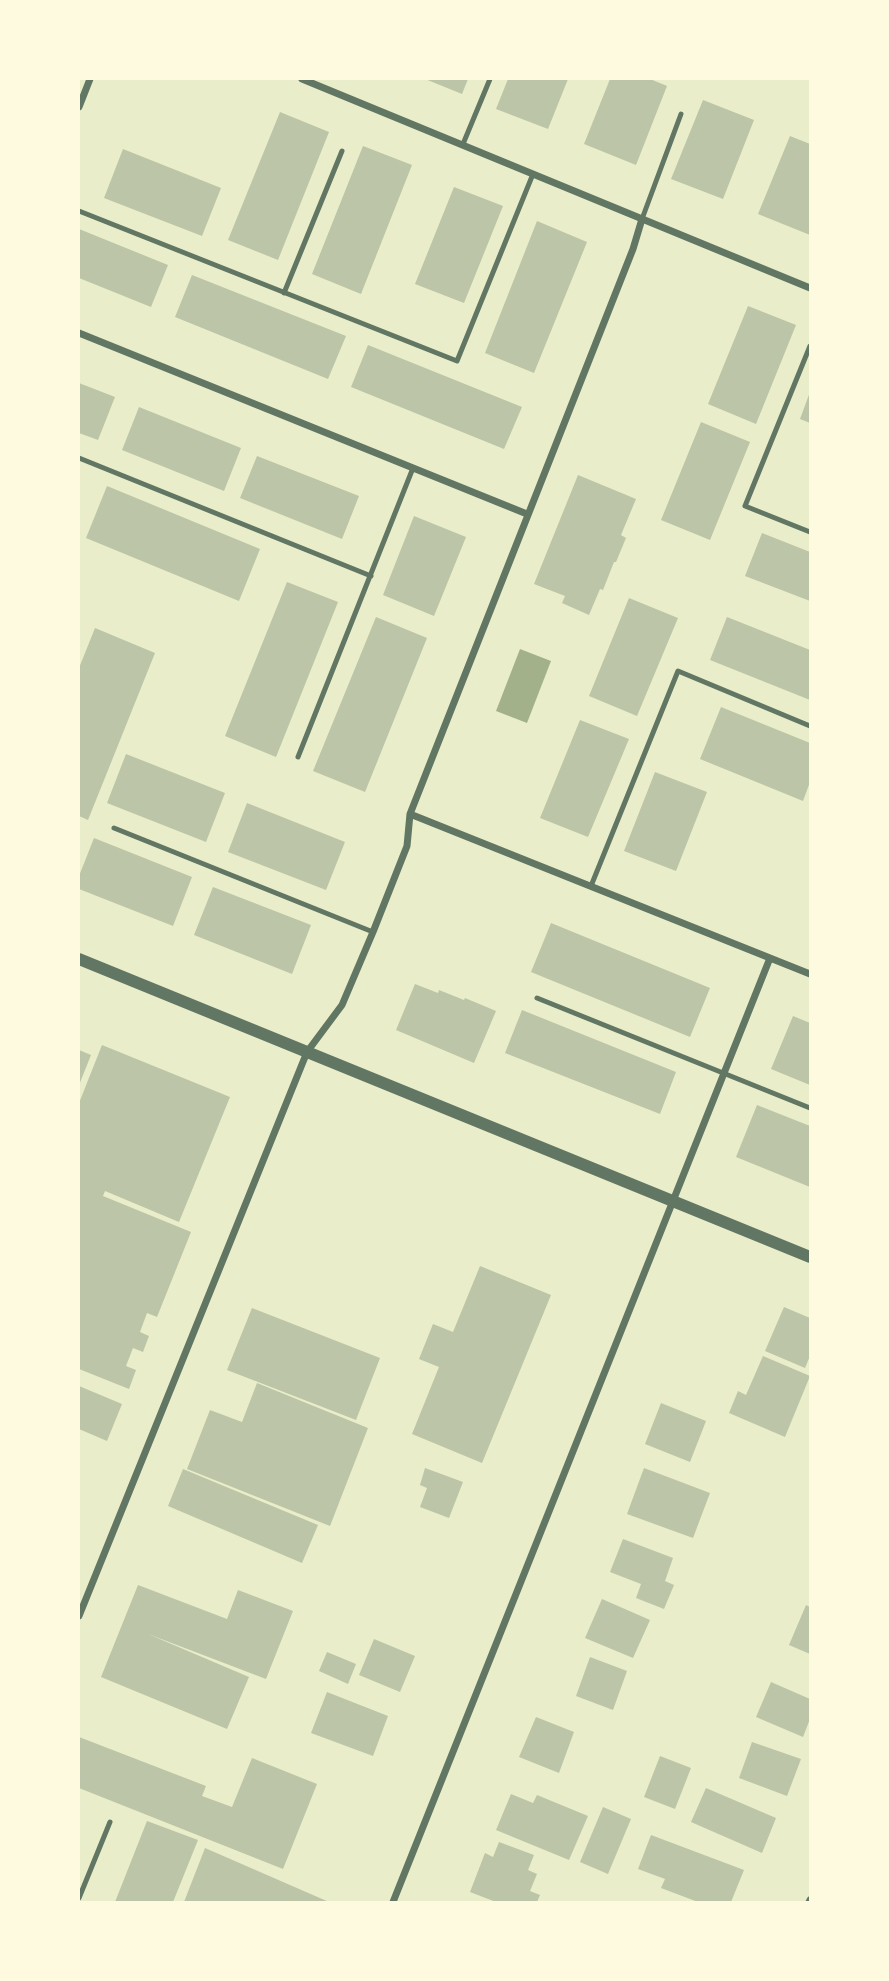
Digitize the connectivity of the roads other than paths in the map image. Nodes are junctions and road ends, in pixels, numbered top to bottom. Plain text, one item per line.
1 (90, 79) edge
2 (302, 79) edge
3 (490, 79) edge
4 (79, 107) edge
5 (681, 114) dead end
6 (463, 144) junction
7 (342, 150) dead end
8 (533, 174) junction
9 (79, 211) edge
10 (642, 219) junction
11 (810, 287) edge
12 (284, 293) junction
13 (79, 332) edge
14 (810, 346) edge
15 (79, 458) edge
16 (413, 468) junction
17 (527, 514) junction
18 (810, 532) edge
19 (371, 576) junction
20 (810, 726) edge
21 (298, 757) dead end
22 (410, 814) junction
23 (114, 828) dead end
24 (591, 886) junction
25 (373, 932) junction
26 (770, 958) junction
27 (79, 959) edge
28 (810, 974) edge
29 (537, 998) dead end
30 (307, 1052) junction
31 (724, 1073) junction
32 (810, 1108) edge
33 (673, 1202) junction
34 (810, 1257) edge
35 (79, 1616) edge
36 (110, 1822) dead end
37 (79, 1898) edge
38 (393, 1902) edge

1 - 4 street
2 - 6 street
3 - 6 lane
5 - 10 lane
6 - 8 street
7 - 12 lane
8 - 10 street
8 - 12 lane
9 - 12 lane
10 - 11 street
10 - 17 street
13 - 16 street
14 - 18 lane
15 - 19 lane
16 - 17 street
16 - 19 lane
17 - 22 street
19 - 21 lane
20 - 24 lane
22 - 24 street
22 - 25 street
23 - 25 lane
24 - 26 street
25 - 30 street
26 - 28 street
26 - 31 street
27 - 30 street
29 - 31 lane
30 - 33 street
30 - 35 street
31 - 32 lane
31 - 33 street
33 - 34 street
33 - 38 street
36 - 37 lane

